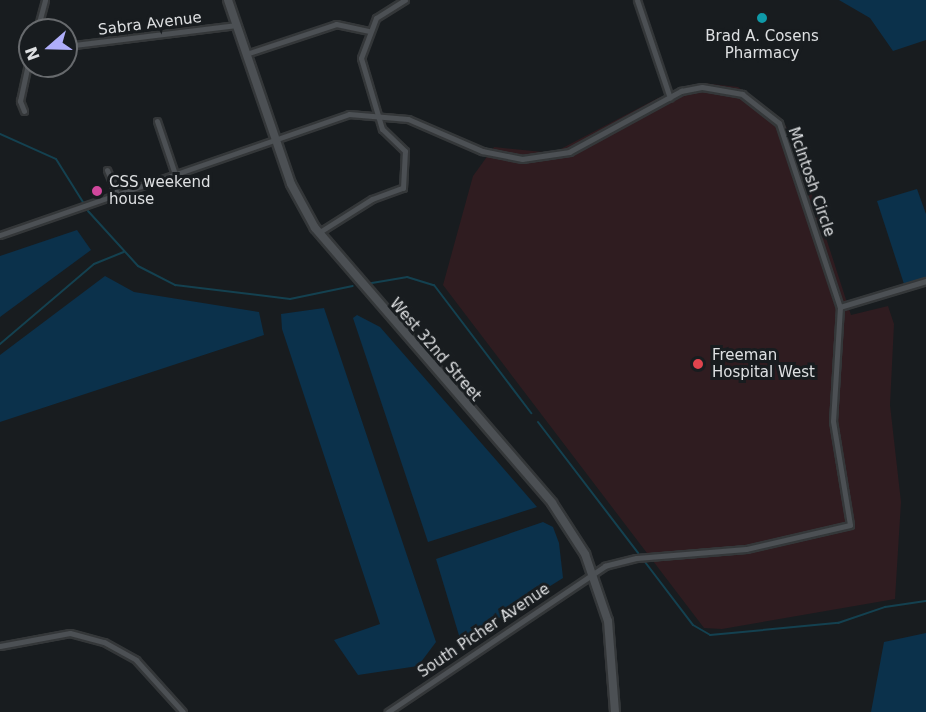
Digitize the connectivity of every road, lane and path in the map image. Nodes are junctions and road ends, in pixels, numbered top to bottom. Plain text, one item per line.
1 (45, 0) edge
2 (228, 0) edge
3 (405, 0) edge
4 (637, 0) edge
5 (40, 18) edge
6 (237, 25) junction
7 (368, 31) junction
8 (78, 45) edge
9 (246, 54) junction
10 (25, 78) edge
11 (670, 98) junction
12 (24, 111) dead end
13 (376, 112) junction
14 (157, 121) dead end
15 (274, 138) junction
16 (107, 170) dead end
17 (176, 177) junction
18 (118, 196) junction
19 (318, 233) junction
20 (0, 235) edge
21 (926, 281) edge
22 (840, 308) junction
23 (593, 572) junction
24 (0, 646) edge
25 (183, 712) edge
26 (388, 712) edge
27 (615, 712) edge

1 - 5 street
2 - 6 main road, West 32nd Street
3 - 7 street
4 - 11 street
6 - 8 street, Sabra Avenue
6 - 9 main road, West 32nd Street
7 - 9 street
7 - 13 street
9 - 15 main road, West 32nd Street
10 - 12 street
11 - 13 street, McIntosh Circle
11 - 22 street, McIntosh Circle
13 - 15 street, McIntosh Circle
13 - 19 street
14 - 17 street
15 - 17 street, McIntosh Circle
15 - 19 main road, West 32nd Street
16 - 18 street
17 - 18 street, McIntosh Circle
18 - 20 street, McIntosh Circle
19 - 23 main road, West 32nd Street
21 - 22 street
22 - 23 street, McIntosh Circle
23 - 26 street, South Picher Avenue
23 - 27 main road, West 32nd Street
24 - 25 street

